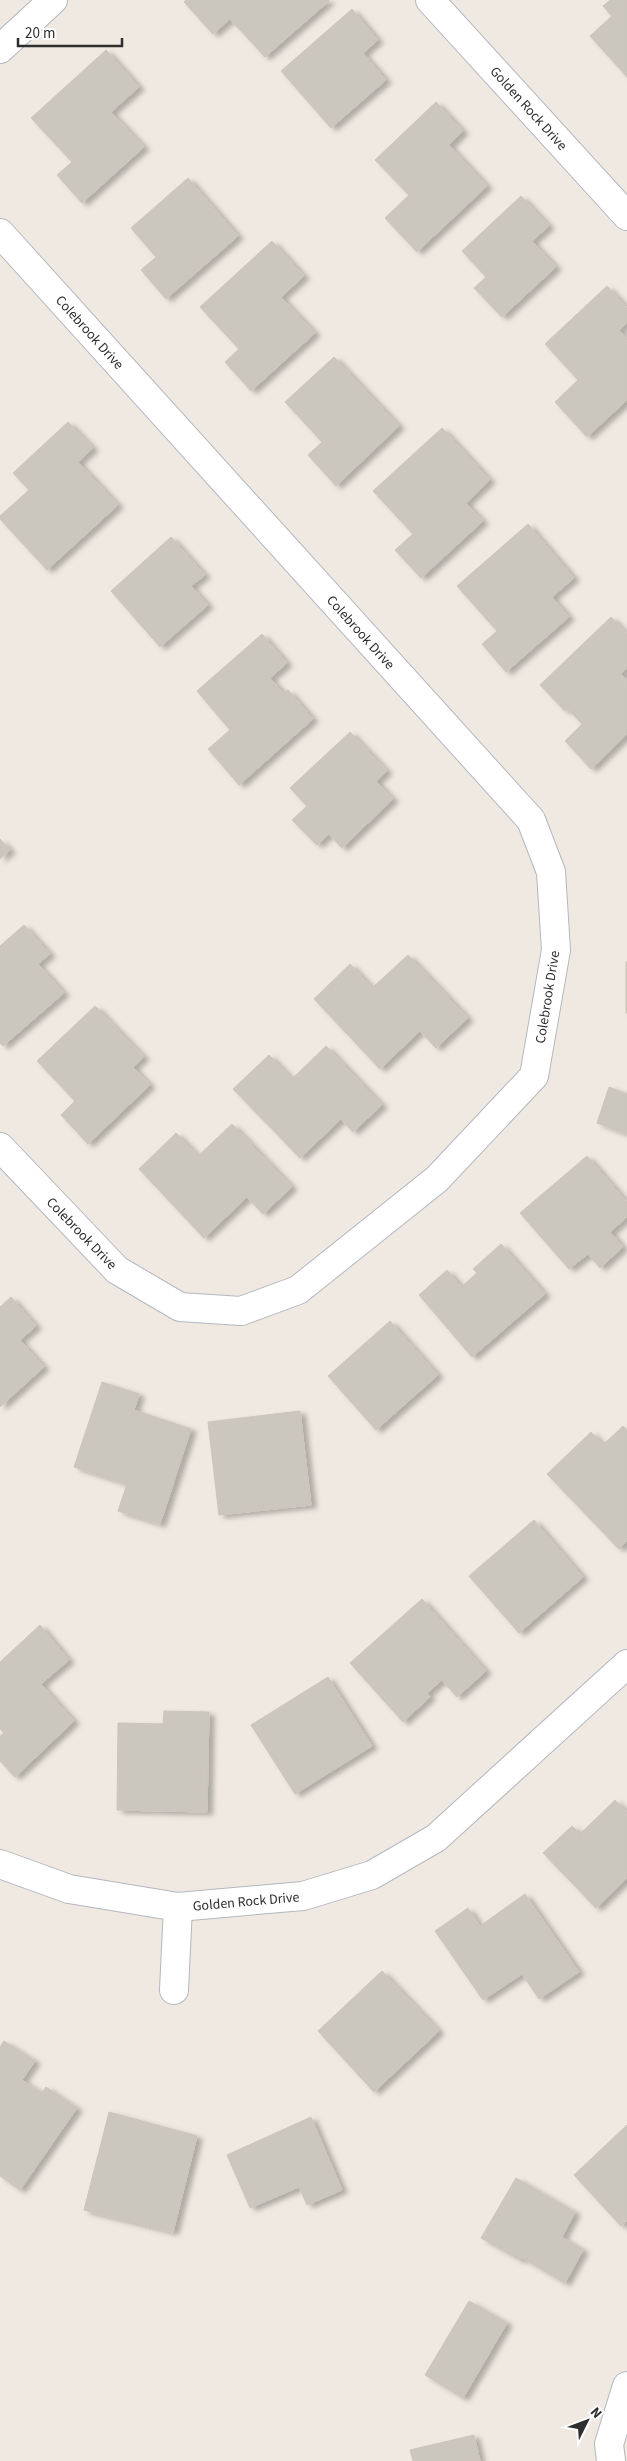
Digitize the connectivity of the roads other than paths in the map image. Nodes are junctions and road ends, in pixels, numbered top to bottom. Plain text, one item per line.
1 (53, 0) edge
2 (430, 0) edge
3 (0, 49) edge
4 (627, 216) edge
5 (0, 233) edge
6 (0, 1148) edge
7 (627, 1664) edge
8 (0, 1864) edge
9 (178, 1906) junction
10 (174, 1990) dead end
11 (627, 2386) edge
12 (611, 2461) edge

1 - 3 street
2 - 4 street, Golden Rock Drive
5 - 6 street, Colebrook Drive
7 - 9 street, Golden Rock Drive
8 - 9 street, Golden Rock Drive
9 - 10 street
11 - 12 street

